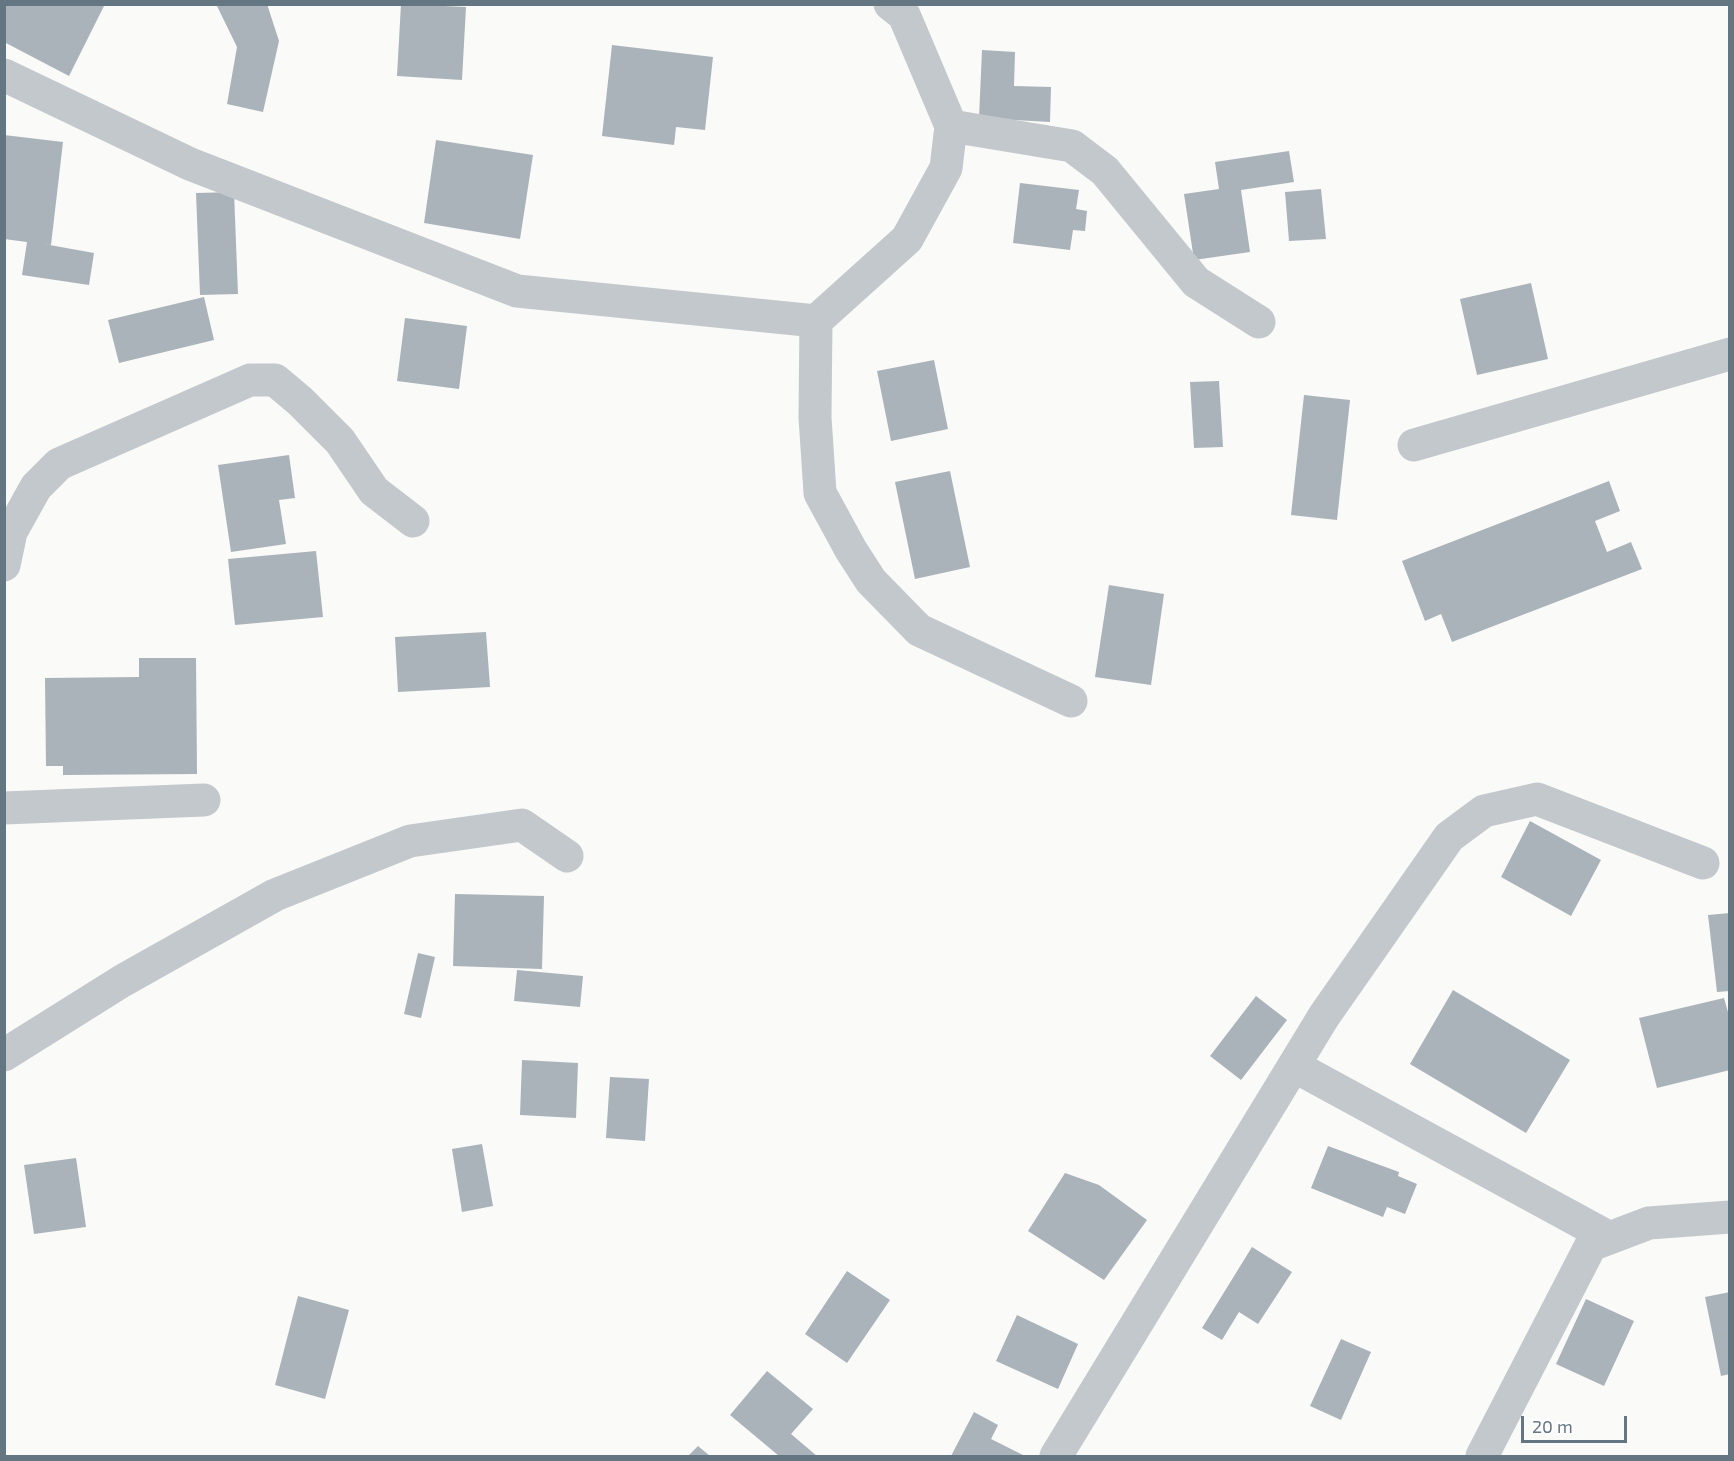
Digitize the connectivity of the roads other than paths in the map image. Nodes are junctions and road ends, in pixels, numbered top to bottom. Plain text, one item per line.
1 (890, 4) edge
2 (4, 75) edge
3 (951, 126) junction
4 (816, 321) junction
5 (1258, 322) dead end
6 (1730, 354) edge
7 (1414, 445) dead end
8 (413, 521) dead end
9 (4, 565) edge
10 (1071, 700) dead end
11 (204, 800) dead end
12 (4, 808) edge
13 (567, 856) dead end
14 (1703, 863) dead end
15 (4, 1055) edge
16 (1294, 1066) junction
17 (1730, 1217) edge
18 (1610, 1238) junction
19 (1056, 1456) edge
20 (1482, 1456) edge

1 - 3 street
2 - 4 street
3 - 4 street
3 - 5 street
4 - 10 street
6 - 7 street
8 - 9 street
11 - 12 street
13 - 15 street
14 - 16 street
16 - 18 street
16 - 19 street
17 - 18 street
18 - 20 street

